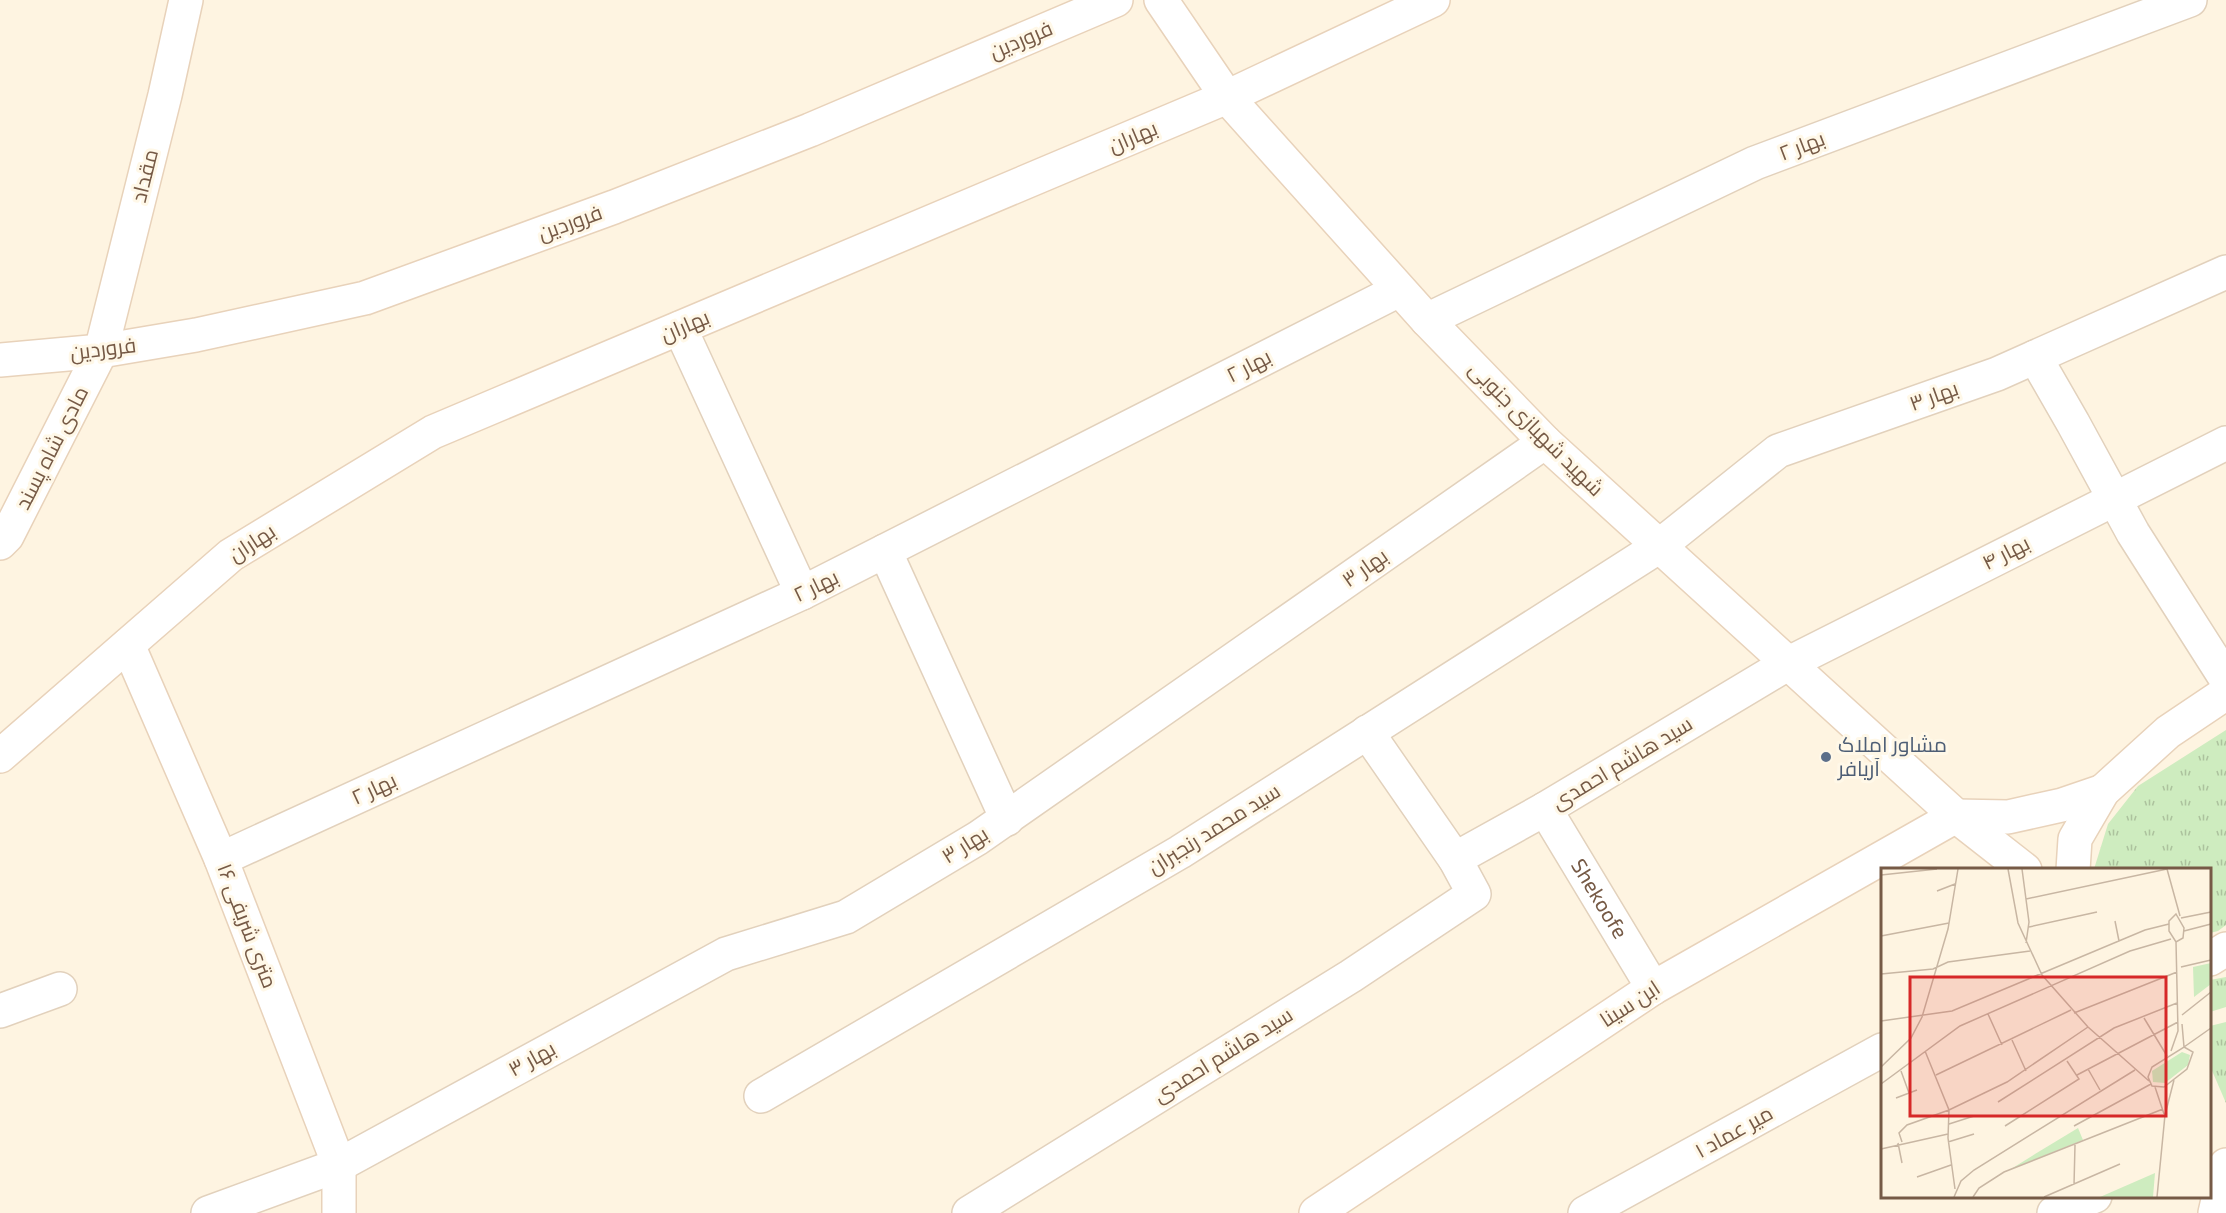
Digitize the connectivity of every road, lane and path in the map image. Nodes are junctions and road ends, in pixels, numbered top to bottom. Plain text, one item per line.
1 (186, 0) edge
2 (1116, 0) edge
3 (1161, 0) edge
4 (1433, 0) edge
5 (2190, 0) edge
6 (1227, 97) junction
7 (2226, 272) edge
8 (1399, 290) junction
9 (1427, 320) junction
10 (680, 328) junction
11 (101, 351) junction
12 (2035, 357) junction
13 (0, 360) edge
14 (1545, 442) junction
15 (2226, 443) edge
16 (2114, 498) junction
17 (0, 543) edge
18 (1658, 547) junction
19 (885, 551) junction
20 (802, 593) junction
21 (128, 645) junction
22 (1787, 664) junction
23 (2226, 679) edge
24 (2226, 693) edge
25 (1367, 732) junction
26 (0, 756) edge
27 (2103, 791) junction
28 (1545, 809) junction
29 (1956, 816) junction
30 (1007, 819) junction
31 (221, 859) junction
32 (1455, 859) junction
33 (2022, 868) edge
34 (2073, 868) edge
35 (2226, 949) edge
36 (2211, 958) edge
37 (1653, 988) junction
38 (60, 989) dead end
39 (0, 1011) edge
40 (1881, 1051) edge
41 (761, 1096) dead end
42 (339, 1165) junction
43 (2226, 1165) edge
44 (2092, 1198) edge
45 (2213, 1198) edge
46 (208, 1213) edge
47 (339, 1213) edge
48 (969, 1213) edge
49 (1316, 1213) edge
50 (1585, 1213) edge
51 (2054, 1213) edge

1 - 11 street, مقداد
2 - 11 street, فروردین
3 - 6 street, شهید شهبازی جنوبی
4 - 6 street, بهاران
5 - 9 street, بهار ۲
6 - 8 street, شهید شهبازی جنوبی
6 - 10 street, بهاران
7 - 12 street, بهار ۳
8 - 9 street, شهید شهبازی جنوبی
8 - 19 street, بهار ۲
9 - 14 street, شهید شهبازی جنوبی
10 - 20 street
10 - 21 street, بهاران
11 - 13 street, فروردین
11 - 17 street, مادی شاه پسند
12 - 16 street
12 - 18 street, بهار ۳
14 - 18 street, شهید شهبازی جنوبی
14 - 30 street, بهار ۳
15 - 16 street, بهار ۴
16 - 22 street, بهار ۴
16 - 23 street
18 - 22 street, شهید شهبازی جنوبی
18 - 25 street, سید محمد رنجبران
19 - 20 street, بهار ۲
19 - 30 street
20 - 31 street, بهار ۲
21 - 26 street, بهاران
21 - 31 street, ۱۶ متری شریفی
22 - 28 street, سید هاشم احمدی
22 - 29 street, شهید شهبازی جنوبی
24 - 27 street
25 - 32 street
25 - 41 street, سید محمد رنجبران
27 - 29 street
27 - 34 street
28 - 32 street, سید هاشم احمدی
28 - 37 street, Shekoofe
29 - 33 street, شهید شهبازی جنوبی
29 - 37 street, ابن سینا
30 - 42 street, بهار ۳
31 - 42 street, ۱۶ متری شریفی
32 - 48 street, سید هاشم احمدی
35 - 36 street
37 - 49 street, ابن سینا
38 - 39 street
40 - 50 street, میر عماد ۱
42 - 46 street, بهار ۳
42 - 47 street, ۱۶ متری شریفی
43 - 45 street
44 - 51 street

